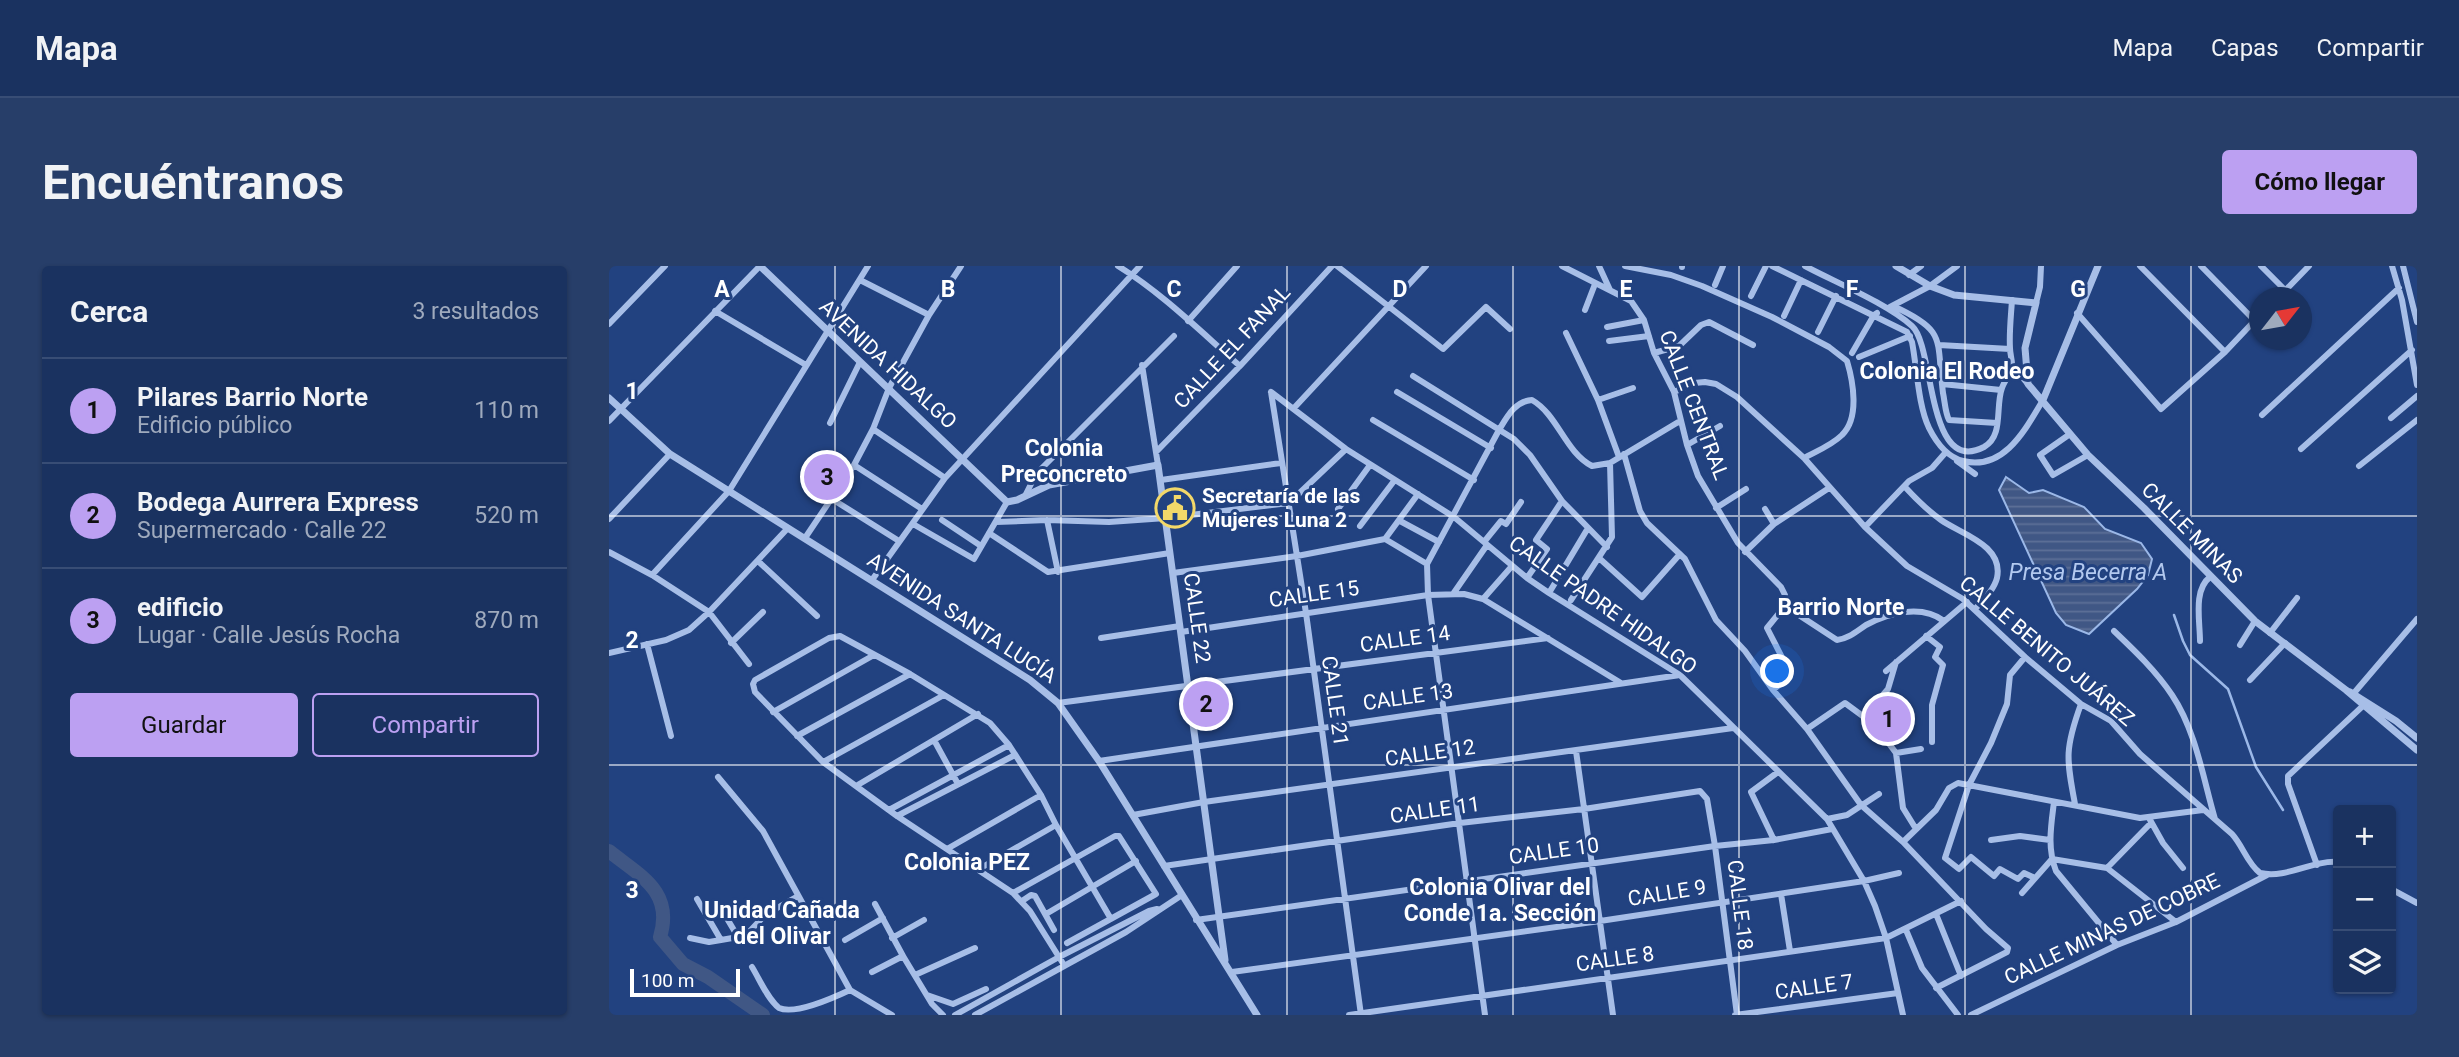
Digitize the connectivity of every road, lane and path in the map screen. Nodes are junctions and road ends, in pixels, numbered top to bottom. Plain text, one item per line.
1 (665, 266) edge
2 (760, 266) edge
3 (868, 266) edge
4 (961, 266) edge
5 (1118, 266) edge
6 (1140, 266) edge
7 (1237, 266) edge
8 (1332, 266) edge
9 (1337, 266) edge
10 (1426, 266) edge
11 (1562, 266) edge
12 (1599, 266) edge
13 (1625, 266) edge
14 (1723, 266) edge
15 (1766, 266) edge
16 (1772, 266) edge
17 (1805, 266) edge
18 (1896, 266) edge
19 (1921, 266) edge
20 (1957, 266) edge
21 (2041, 266) edge
22 (2098, 266) edge
23 (2140, 266) edge
24 (2201, 266) edge
25 (2261, 266) edge
26 (2309, 266) edge
27 (2392, 266) edge
28 (2403, 266) edge
29 (1132, 275) junction
30 (1909, 275) junction
31 (860, 280) junction
32 (1801, 280) junction
33 (1595, 284) junction
34 (1714, 285) dead end
35 (1930, 286) junction
36 (2282, 287) edge
37 (2288, 287) edge
38 (2399, 288) junction
39 (1611, 292) junction
40 (1751, 296) dead end
41 (1836, 296) junction
42 (2012, 300) junction
43 (2036, 303) junction
44 (1388, 307) junction
45 (1890, 308) junction
46 (1585, 310) dead end
47 (715, 311) junction
48 (2249, 311) edge
49 (2077, 313) junction
50 (929, 315) junction
51 (1874, 315) junction
52 (1784, 316) dead end
53 (1644, 320) junction
54 (1188, 321) junction
55 (2417, 323) edge
56 (609, 324) edge
57 (1607, 327) dead end
58 (2249, 327) edge
59 (1510, 329) dead end
60 (828, 332) junction
61 (1818, 332) dead end
62 (1566, 333) dead end
63 (1174, 336) dead end
64 (1649, 336) junction
65 (1910, 336) junction
66 (1609, 341) dead end
67 (1753, 345) dead end
68 (1939, 345) junction
69 (2010, 349) junction
70 (2412, 350) junction
71 (2225, 352) junction
72 (1654, 353) junction
73 (860, 362) junction
74 (806, 365) junction
75 (1142, 365) junction
76 (1240, 366) junction
77 (2013, 366) junction
78 (1413, 376) dead end
79 (1942, 384) junction
80 (2028, 384) junction
81 (2417, 385) edge
82 (889, 388) junction
83 (1633, 388) dead end
84 (2001, 390) junction
85 (1271, 392) joint
86 (1397, 392) dead end
87 (1674, 392) junction
88 (2417, 396) edge
89 (609, 398) edge
90 (1598, 400) junction
91 (2043, 400) junction
92 (1294, 408) junction
93 (621, 409) junction
94 (2262, 415) dead end
95 (2391, 418) dead end
96 (1373, 420) dead end
97 (2417, 420) edge
98 (609, 421) edge
99 (1680, 421) junction
100 (830, 423) dead end
101 (1997, 423) junction
102 (1720, 426) dead end
103 (873, 429) junction
104 (1499, 430) junction
105 (2070, 434) junction
106 (1686, 445) junction
107 (1491, 448) junction
108 (1346, 449) junction
109 (2301, 449) dead end
110 (1156, 452) junction
111 (1945, 452) junction
112 (670, 454) junction
113 (2088, 455) junction
114 (1621, 456) junction
115 (962, 458) junction
116 (1804, 458) junction
117 (1955, 459) junction
118 (1281, 463) junction
119 (1610, 463) junction
120 (854, 465) junction
121 (1158, 465) junction
122 (1370, 465) junction
123 (2359, 466) dead end
124 (1975, 474) dead end
125 (945, 478) junction
126 (1161, 480) junction
127 (1474, 480) junction
128 (1394, 481) junction
129 (1905, 487) junction
130 (1829, 488) junction
131 (1746, 489) dead end
132 (729, 491) junction
133 (1026, 494) junction
134 (1418, 494) junction
135 (832, 499) junction
136 (1562, 501) junction
137 (1007, 502) junction
138 (1521, 502) dead end
139 (1289, 503) junction
140 (1716, 508) junction
141 (922, 509) junction
142 (1338, 509) dead end
143 (1765, 509) dead end
144 (1454, 517) junction
145 (609, 519) edge
146 (1166, 519) junction
147 (942, 520) dead end
148 (1047, 520) junction
149 (1400, 521) junction
150 (996, 522) junction
151 (913, 524) junction
152 (1774, 524) junction
153 (1360, 526) dead end
154 (1865, 527) junction
155 (788, 528) junction
156 (1588, 528) junction
157 (989, 533) junction
158 (804, 538) junction
159 (1385, 539) junction
160 (899, 541) junction
161 (1440, 542) junction
162 (1485, 543) junction
163 (981, 546) junction
164 (1607, 547) junction
165 (609, 552) edge
166 (1745, 552) junction
167 (1170, 553) junction
168 (1680, 554) junction
169 (1297, 556) junction
170 (1599, 558) junction
171 (758, 561) junction
172 (1427, 564) junction
173 (1512, 566) junction
174 (1058, 572) junction
175 (1173, 573) junction
176 (652, 575) junction
177 (2210, 577) junction
178 (1527, 578) junction
179 (872, 580) junction
180 (1549, 593) junction
181 (1453, 594) junction
182 (1428, 595) junction
183 (2297, 598) dead end
184 (1483, 599) junction
185 (1571, 600) dead end
186 (1967, 602) junction
187 (1785, 606) junction
188 (1975, 609) junction
189 (709, 612) junction
190 (762, 612) dead end
191 (1306, 613) junction
192 (817, 616) dead end
193 (2417, 619) edge
194 (1944, 621) junction
195 (2255, 621) junction
196 (1181, 629) junction
197 (2114, 631) dead end
198 (2270, 633) junction
199 (1926, 636) junction
200 (1101, 638) dead end
201 (1548, 638) junction
202 (2200, 641) dead end
203 (731, 643) junction
204 (2284, 643) junction
205 (647, 644) junction
206 (2240, 645) dead end
207 (609, 653) edge
208 (1436, 653) junction
209 (874, 655) junction
210 (2025, 657) junction
211 (1896, 662) junction
212 (749, 664) dead end
213 (1312, 669) junction
214 (1886, 671) dead end
215 (910, 674) junction
216 (1680, 675) junction
217 (2250, 680) dead end
218 (1622, 684) junction
219 (1189, 687) junction
220 (1773, 690) junction
221 (2350, 691) junction
222 (943, 695) junction
223 (1058, 703) junction
224 (2365, 703) junction
225 (2081, 704) junction
226 (1444, 709) junction
227 (773, 712) junction
228 (978, 714) junction
229 (1864, 717) junction
230 (1321, 727) junction
231 (1733, 728) junction
232 (1807, 729) junction
233 (671, 736) dead end
234 (797, 736) junction
235 (2417, 738) edge
236 (933, 740) junction
237 (1932, 742) dead end
238 (1009, 745) junction
239 (1196, 746) junction
240 (1921, 749) dead end
241 (2417, 750) edge
242 (1576, 751) junction
243 (1896, 753) junction
244 (1015, 755) junction
245 (1099, 761) junction
246 (823, 762) junction
247 (1452, 767) junction
248 (1777, 772) junction
249 (954, 776) junction
250 (718, 777) dead end
251 (958, 784) junction
252 (1329, 785) junction
253 (1969, 785) junction
254 (856, 786) junction
255 (1879, 794) dead end
256 (1041, 795) junction
257 (1706, 799) joint
258 (1204, 802) junction
259 (2054, 802) junction
260 (2075, 804) junction
261 (1860, 805) junction
262 (1584, 809) junction
263 (889, 810) junction
264 (2203, 810) junction
265 (1133, 815) junction
266 (897, 816) junction
267 (2149, 818) junction
268 (2215, 819) junction
269 (1827, 820) junction
270 (1460, 823) junction
271 (1056, 825) junction
272 (2148, 826) dead end
273 (1832, 829) junction
274 (1916, 829) junction
275 (1774, 840) junction
276 (1991, 840) dead end
277 (2050, 840) junction
278 (1337, 841) junction
279 (1903, 842) junction
280 (1714, 846) junction
281 (947, 849) junction
282 (1075, 858) junction
283 (1211, 858) junction
284 (2052, 859) junction
285 (1136, 861) junction
286 (2333, 863) edge
287 (1592, 864) junction
288 (2317, 865) junction
289 (1164, 866) junction
290 (2107, 868) junction
291 (2183, 868) dead end
292 (979, 869) junction
293 (1899, 873) dead end
294 (2267, 874) junction
295 (2035, 878) junction
296 (1469, 880) junction
297 (1864, 881) junction
298 (1092, 887) junction
299 (2396, 892) edge
300 (1013, 893) junction
301 (2022, 893) dead end
302 (1781, 894) junction
303 (1182, 895) junction
304 (798, 896) junction
305 (697, 899) dead end
306 (1345, 900) junction
307 (1022, 901) junction
308 (1961, 901) junction
309 (1721, 902) junction
310 (2417, 903) edge
311 (875, 904) dead end
312 (719, 905) dead end
313 (1159, 909) junction
314 (1046, 914) junction
315 (1936, 914) junction
316 (1219, 915) junction
317 (883, 918) junction
318 (1111, 919) junction
319 (923, 920) dead end
320 (1196, 920) junction
321 (1599, 921) junction
322 (2176, 922) junction
323 (1054, 930) dead end
324 (1906, 930) junction
325 (738, 937) junction
326 (689, 938) dead end
327 (892, 938) junction
328 (1476, 938) junction
329 (1886, 938) junction
330 (721, 940) junction
331 (845, 940) dead end
332 (1067, 943) dead end
333 (2117, 945) junction
334 (975, 948) dead end
335 (1790, 951) junction
336 (903, 956) junction
337 (1353, 956) junction
338 (1059, 957) junction
339 (1225, 960) junction
340 (1729, 961) junction
341 (1064, 965) junction
342 (752, 967) dead end
343 (872, 972) dead end
344 (1231, 972) junction
345 (915, 975) junction
346 (1961, 976) junction
347 (1608, 978) junction
348 (1936, 988) junction
349 (986, 989) dead end
350 (850, 990) junction
351 (1898, 993) junction
352 (927, 995) junction
353 (1482, 996) junction
354 (1797, 1007) junction
355 (1255, 1013) edge
356 (1361, 1014) edge
357 (892, 1015) edge
358 (943, 1015) edge
359 (955, 1015) edge
360 (975, 1015) edge
361 (1262, 1015) edge
362 (1349, 1015) edge
363 (1485, 1015) edge
364 (1613, 1015) edge
365 (1737, 1015) edge
366 (1799, 1015) edge
367 (1903, 1015) edge
368 (1958, 1015) edge
369 (1971, 1015) edge

1 - 56 street
2 - 47 street
2 - 60 street, AVENIDA HIDALGO
3 - 31 street
4 - 50 street
5 - 29 street
6 - 29 street
7 - 54 street
8 - 76 street, CALLE EL FANAL
9 - 44 street
10 - 44 street
11 - 33 street, CALLE CENTRAL
12 - 39 street
13 - 116 street
14 - 34 street
15 - 40 street
16 - 32 street
17 - 45 street
18 - 30 street
19 - 30 street
20 - 35 street
21 - 43 street
22 - 49 street
23 - 71 street
24 - 48 street
25 - 36 street
26 - 37 street
27 - 38 street
28 - 55 street
29 - 54 street
29 - 115 street
30 - 35 street
31 - 50 street
31 - 60 street
32 - 41 street
32 - 52 street
33 - 39 street, CALLE CENTRAL
33 - 46 street
35 - 42 street
35 - 45 street
38 - 70 street
38 - 94 street
39 - 53 street, CALLE CENTRAL
41 - 51 street
41 - 61 street
42 - 43 street
42 - 69 street
43 - 80 street
44 - 59 street
44 - 92 street
45 - 51 street
45 - 68 street
45 - 101 street
47 - 74 street
47 - 93 street
49 - 71 street
49 - 91 street
50 - 82 street
51 - 65 street
51 - 65 street
53 - 57 street
53 - 64 street, CALLE CENTRAL
54 - 76 street
58 - 71 street
60 - 73 street, AVENIDA HIDALGO
60 - 74 street
62 - 90 street
63 - 75 street
64 - 66 street
64 - 72 street, CALLE CENTRAL
65 - 111 street
67 - 72 street
68 - 69 street
68 - 79 street
69 - 77 street
70 - 81 street
70 - 109 street
72 - 87 street, CALLE CENTRAL
73 - 82 street, AVENIDA HIDALGO
73 - 100 street
74 - 132 street
75 - 110 street, CALLE 22
75 - 133 street
76 - 110 street, CALLE EL FANAL
77 - 80 street, CALLE MINAS
77 - 84 street
78 - 104 street
79 - 84 street
79 - 101 street
80 - 91 street, CALLE MINAS
82 - 103 street
82 - 115 street, AVENIDA HIDALGO
83 - 90 street
84 - 101 street
85 - 92 street, CALLE PADRE HIDALGO
85 - 118 street, CALLE 21
86 - 107 street
87 - 99 street, CALLE CENTRAL
87 - 116 street, CALLE BENITO JUÁREZ
88 - 95 street
89 - 93 street, AVENIDA SANTA LUCÍA
90 - 114 street
91 - 105 street, CALLE MINAS
91 - 117 street
92 - 108 street, CALLE PADRE HIDALGO
93 - 98 street
93 - 112 street, AVENIDA SANTA LUCÍA
96 - 127 street
97 - 123 street
99 - 106 street, CALLE CENTRAL
99 - 114 street
102 - 106 street
103 - 120 street
103 - 125 street
104 - 107 street
104 - 119 street
104 - 136 street
105 - 113 street, CALLE MINAS
105 - 113 street
106 - 140 street, CALLE CENTRAL
107 - 127 street
108 - 122 street, CALLE PADRE HIDALGO
108 - 139 street
110 - 121 street, CALLE 22
111 - 117 street
111 - 129 street
112 - 132 street, AVENIDA SANTA LUCÍA
112 - 145 street
113 - 177 street, CALLE MINAS
114 - 119 street
114 - 168 street
115 - 125 street
115 - 137 street, AVENIDA HIDALGO
116 - 130 street, CALLE BENITO JUÁREZ
117 - 124 street
118 - 126 street
118 - 139 street, CALLE 21
119 - 164 street
120 - 135 street
120 - 141 street
121 - 126 street, CALLE 22
121 - 133 street
122 - 128 street, CALLE PADRE HIDALGO
122 - 142 street
125 - 141 street
126 - 146 street, CALLE 22
127 - 144 street
128 - 134 street, CALLE PADRE HIDALGO
128 - 153 street
129 - 154 street
129 - 188 street
130 - 152 street
130 - 154 street, CALLE BENITO JUÁREZ
131 - 140 street
132 - 155 street, AVENIDA SANTA LUCÍA
132 - 176 street
133 - 137 street
134 - 144 street, CALLE PADRE HIDALGO
134 - 149 street
135 - 158 street
135 - 160 street
136 - 156 street
136 - 178 street
137 - 150 street
138 - 162 street
139 - 146 street
139 - 169 street, CALLE 21
140 - 166 street, CALLE CENTRAL
141 - 151 street
143 - 152 street
144 - 161 street
144 - 162 street, CALLE PADRE HIDALGO
146 - 148 street
146 - 167 street, CALLE 22
147 - 163 street
148 - 150 street
148 - 174 street
149 - 159 street
149 - 161 street
150 - 157 street
151 - 160 street
151 - 163 street
152 - 166 street
154 - 186 street, CALLE BENITO JUÁREZ
155 - 158 street, AVENIDA SANTA LUCÍA
155 - 171 street
156 - 164 street
156 - 180 street
157 - 163 street
157 - 174 street
158 - 179 street, AVENIDA SANTA LUCÍA
159 - 169 street
159 - 172 street
160 - 179 street
161 - 172 street
162 - 173 street, CALLE PADRE HIDALGO
162 - 181 street
164 - 170 street
165 - 176 street
166 - 187 street, CALLE CENTRAL
167 - 174 street
167 - 175 street, CALLE 22
168 - 170 street
168 - 220 street
169 - 175 street
169 - 191 street, CALLE 21
170 - 185 street
171 - 189 street
171 - 192 street
172 - 182 street
173 - 178 street, CALLE PADRE HIDALGO
173 - 184 street
175 - 196 street, CALLE 22
176 - 189 street
177 - 195 street, CALLE MINAS
177 - 202 street
178 - 180 street, CALLE PADRE HIDALGO
179 - 223 street, AVENIDA SANTA LUCÍA
180 - 216 street, CALLE PADRE HIDALGO
181 - 182 street, CALLE 15
181 - 184 street, CALLE 15
182 - 191 street, CALLE 15
182 - 208 street
183 - 198 street
184 - 201 street
186 - 188 street, CALLE BENITO JUÁREZ
186 - 194 street
187 - 194 street
187 - 220 street
188 - 210 street, CALLE BENITO JUÁREZ
189 - 203 street
189 - 205 street
190 - 203 street
191 - 196 street, CALLE 15
191 - 213 street, CALLE 21
193 - 221 street
194 - 199 street
195 - 198 street, CALLE MINAS
195 - 206 street
196 - 200 street, CALLE 15
196 - 219 street, CALLE 22
197 - 268 street
198 - 204 street, CALLE MINAS
199 - 211 street
199 - 237 street
201 - 208 street, CALLE 14
201 - 218 street
203 - 212 street
204 - 217 street
204 - 221 street, CALLE MINAS
205 - 207 street
205 - 233 street
208 - 213 street, CALLE 14
208 - 226 street
209 - 215 street
209 - 227 street
209 - 227 street
210 - 225 street, CALLE BENITO JUÁREZ
210 - 253 street
211 - 214 street
211 - 229 street
213 - 219 street, CALLE 14
213 - 230 street, CALLE 21
215 - 222 street
215 - 234 street
216 - 218 street, CALLE 13
216 - 231 street, CALLE PADRE HIDALGO
218 - 226 street, CALLE 13
219 - 223 street, CALLE 14
219 - 239 street, CALLE 22
220 - 232 street
221 - 224 street, CALLE MINAS
222 - 228 street
222 - 246 street
223 - 245 street, AVENIDA SANTA LUCÍA
224 - 235 street, CALLE MINAS
224 - 241 street, CALLE MINAS
224 - 288 street
225 - 260 street
225 - 264 street, CALLE BENITO JUÁREZ
226 - 230 street, CALLE 13
226 - 247 street
227 - 234 street
228 - 236 street
228 - 238 street
229 - 232 street
229 - 243 street
230 - 239 street, CALLE 13
230 - 252 street, CALLE 21
231 - 242 street, CALLE 12
231 - 248 street, CALLE PADRE HIDALGO
232 - 261 street
234 - 246 street
236 - 249 street
236 - 254 street
238 - 244 street
238 - 249 street
239 - 245 street, CALLE 13
239 - 258 street, CALLE 22
240 - 243 street
242 - 247 street, CALLE 12
242 - 262 street
243 - 274 street
244 - 251 street
244 - 256 street
245 - 265 street, AVENIDA SANTA LUCÍA
246 - 254 street
247 - 252 street, CALLE 12
247 - 270 street
248 - 269 street, CALLE PADRE HIDALGO
248 - 275 street
249 - 251 street
249 - 263 street
250 - 304 street
251 - 266 street
252 - 258 street, CALLE 12
252 - 278 street, CALLE 21
253 - 259 street
253 - 274 street
253 - 295 street
254 - 263 street
255 - 261 street
256 - 271 street
256 - 281 street
257 - 262 street, CALLE 11
257 - 280 street, CALLE 18
258 - 265 street, CALLE 12
258 - 283 street, CALLE 22
259 - 260 street
259 - 277 street
260 - 267 street
261 - 269 street
261 - 279 street
262 - 270 street, CALLE 11
262 - 287 street
263 - 266 street
264 - 267 street
264 - 268 street, CALLE BENITO JUÁREZ
265 - 289 street, AVENIDA SANTA LUCÍA
266 - 281 street
267 - 291 street
268 - 294 street, CALLE BENITO JUÁREZ
269 - 273 street, CALLE PADRE HIDALGO
270 - 278 street, CALLE 11
270 - 296 street
271 - 282 street
271 - 292 street
272 - 290 street
273 - 275 street, CALLE 10
273 - 297 street, CALLE PADRE HIDALGO
274 - 279 street
275 - 280 street, CALLE 10
276 - 277 street
277 - 284 street
278 - 283 street, CALLE 11
278 - 306 street, CALLE 21
279 - 308 street
280 - 287 street, CALLE 10
280 - 309 street, CALLE 18
281 - 292 street
282 - 285 street
282 - 298 street
282 - 300 street
283 - 289 street, CALLE 11
283 - 316 street, CALLE 22
284 - 290 street
284 - 295 street
284 - 333 street
285 - 298 street
285 - 318 street
286 - 288 street
287 - 296 street, CALLE 10
287 - 321 street
288 - 294 street
289 - 303 street, AVENIDA SANTA LUCÍA
290 - 322 street
292 - 300 street
293 - 297 street, CALLE 9
294 - 322 street, CALLE MINAS DE COBRE
295 - 301 street
296 - 306 street, CALLE 10
296 - 328 street
297 - 302 street, CALLE 9
297 - 329 street, CALLE PADRE HIDALGO
298 - 314 street
298 - 318 street
299 - 310 street
300 - 307 street
302 - 309 street, CALLE 9
302 - 335 street
303 - 313 street
303 - 320 street, AVENIDA SANTA LUCÍA
304 - 325 street
304 - 350 street
305 - 330 street
306 - 316 street, CALLE 10
306 - 337 street, CALLE 21
307 - 314 street
307 - 338 street
308 - 315 street, CALLE 8
308 - 346 street
309 - 321 street, CALLE 9
309 - 340 street, CALLE 18
311 - 317 street
312 - 325 street
313 - 338 street
313 - 341 street
314 - 323 street
315 - 324 street, CALLE 8
315 - 346 street
316 - 320 street, CALLE 10
316 - 339 street, CALLE 22
317 - 327 street
317 - 331 street
318 - 332 street
319 - 327 street
320 - 339 street, AVENIDA SANTA LUCÍA
321 - 328 street, CALLE 9
321 - 347 street
322 - 333 street, CALLE MINAS DE COBRE
324 - 329 street, CALLE 8
324 - 348 street
325 - 330 street
326 - 330 street
327 - 336 street
328 - 337 street, CALLE 9
328 - 353 street
329 - 335 street, CALLE 8
329 - 351 street, CALLE PADRE HIDALGO
333 - 369 street, CALLE MINAS DE COBRE
334 - 345 street
335 - 340 street, CALLE 8
336 - 343 street
336 - 345 street
337 - 344 street, CALLE 9
337 - 356 street, CALLE 21
338 - 341 street
338 - 359 street
339 - 344 street, AVENIDA SANTA LUCÍA
340 - 347 street, CALLE 8
340 - 365 street, CALLE 18
341 - 360 street
342 - 350 street
344 - 355 street, AVENIDA SANTA LUCÍA
345 - 352 street
346 - 348 street
347 - 353 street, CALLE 8
347 - 364 street
348 - 368 street
349 - 352 street
350 - 357 street
351 - 354 street, CALLE 7
351 - 367 street, CALLE PADRE HIDALGO
352 - 358 street
353 - 356 street, CALLE 8
353 - 363 street
354 - 365 street, CALLE 7
354 - 366 street
355 - 361 street, AVENIDA SANTA LUCÍA
356 - 362 street, CALLE 8

